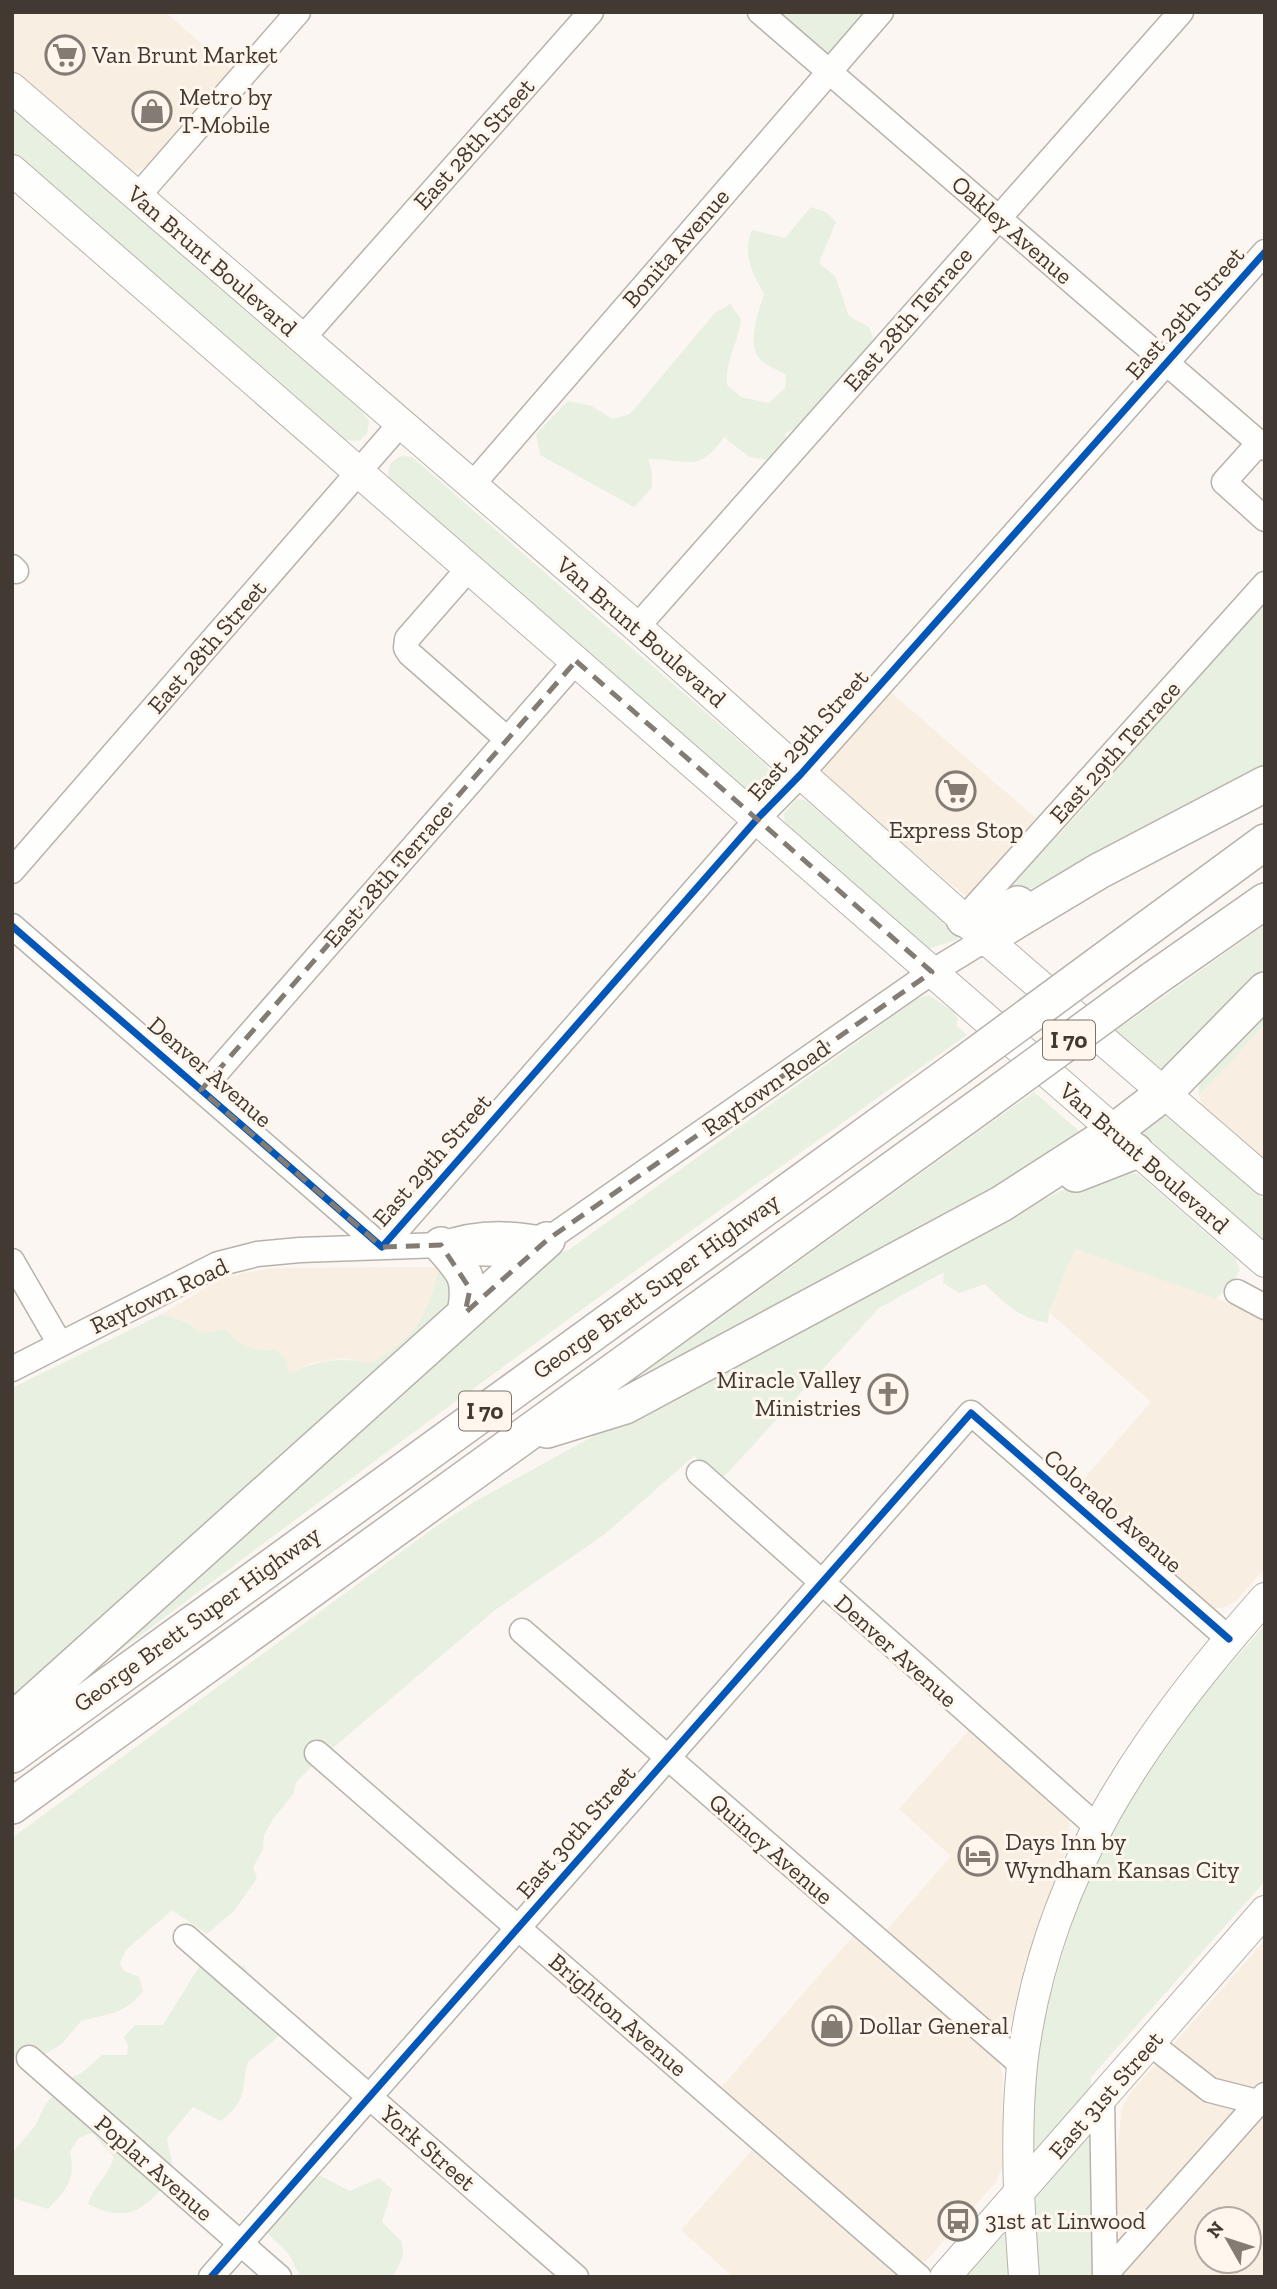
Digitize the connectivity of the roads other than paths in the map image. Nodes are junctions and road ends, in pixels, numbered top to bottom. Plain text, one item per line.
1 (298, 12) edge
2 (591, 12) edge
3 (760, 12) edge
4 (881, 12) edge
5 (1181, 12) edge
6 (828, 72) junction
7 (12, 88) edge
8 (12, 170) edge
9 (137, 197) junction
10 (997, 217) junction
11 (1265, 252) edge
12 (302, 339) junction
13 (1166, 364) junction
14 (401, 423) junction
15 (1262, 446) edge
16 (358, 472) junction
17 (472, 485) junction
18 (1265, 519) edge
19 (469, 568) junction
20 (1265, 584) edge
21 (637, 627) junction
22 (576, 661) junction
23 (507, 739) junction
24 (801, 774) junction
25 (1265, 784) edge
26 (758, 818) junction
27 (1265, 842) edge
28 (12, 871) edge
29 (1265, 901) edge
30 (12, 926) edge
31 (975, 929) junction
32 (932, 972) junction
33 (1265, 990) edge
34 (201, 1090) junction
35 (1165, 1092) junction
36 (1124, 1142) junction
37 (1265, 1180) edge
38 (547, 1240) junction
39 (441, 1245) junction
40 (382, 1247) junction
41 (1263, 1258) edge
42 (12, 1261) edge
43 (1237, 1292) dead end
44 (1265, 1307) edge
45 (465, 1313) junction
46 (60, 1344) junction
47 (12, 1369) edge
48 (971, 1413) joint
49 (520, 1438) junction
50 (699, 1473) dead end
51 (820, 1583) junction
52 (1265, 1598) edge
53 (522, 1631) dead end
54 (1229, 1639) junction
55 (12, 1721) edge
56 (317, 1753) dead end
57 (12, 1755) edge
58 (666, 1758) junction
59 (12, 1806) edge
60 (1096, 1826) junction
61 (1265, 1911) edge
62 (518, 1928) junction
63 (186, 1937) dead end
64 (1152, 2044) junction
65 (29, 2058) dead end
66 (1023, 2065) junction
67 (370, 2098) junction
68 (1102, 2099) junction
69 (1263, 2100) edge
70 (1018, 2196) junction
71 (240, 2243) junction
72 (1105, 2276) edge
73 (211, 2277) edge
74 (279, 2277) edge
75 (576, 2277) edge
76 (919, 2277) edge
77 (945, 2277) edge
78 (1024, 2277) edge

1 - 9 street
2 - 12 street, East 28th Street
3 - 6 street, Oakley Avenue
4 - 6 street, Bonita Avenue
5 - 10 street, East 28th Terrace
6 - 10 street, Oakley Avenue
6 - 17 street, Bonita Avenue
7 - 9 main road, Van Brunt Boulevard
8 - 16 main road, Van Brunt Boulevard
9 - 12 main road, Van Brunt Boulevard
10 - 13 street, Oakley Avenue
10 - 21 street, East 28th Terrace
11 - 13 street, East 29th Street
12 - 14 main road, Van Brunt Boulevard
13 - 15 street, Oakley Avenue
13 - 24 street, East 29th Street
14 - 16 street, East 28th Street
14 - 17 main road, Van Brunt Boulevard
15 - 18 street
16 - 19 main road, Van Brunt Boulevard
16 - 28 street, East 28th Street
17 - 21 main road, Van Brunt Boulevard
19 - 22 main road, Van Brunt Boulevard
19 - 23 street
20 - 31 street, East 29th Terrace
21 - 24 main road, Van Brunt Boulevard
22 - 23 street, East 28th Terrace
22 - 26 main road, Van Brunt Boulevard
23 - 34 street, East 28th Terrace
24 - 26 street, East 29th Street
24 - 31 main road, Van Brunt Boulevard
25 - 31 highway
26 - 32 main road, Van Brunt Boulevard
26 - 40 street, East 29th Street
27 - 57 highway, George Brett Super Highway / I 70, bridge
29 - 49 highway, George Brett Super Highway / I 70, bridge
30 - 34 street, Denver Avenue
31 - 32 street, Raytown Road
31 - 35 main road, Van Brunt Boulevard
32 - 36 main road, Van Brunt Boulevard
32 - 38 street, Raytown Road
33 - 35 highway
34 - 40 street, Denver Avenue
35 - 36 highway
35 - 37 main road, Van Brunt Boulevard
36 - 41 main road, Van Brunt Boulevard
36 - 49 highway
38 - 39 street, Raytown Road
38 - 45 highway
39 - 40 street, Raytown Road
39 - 45 highway
40 - 46 street, Raytown Road
42 - 46 street
43 - 44 street
45 - 55 highway
46 - 47 street, Raytown Road
48 - 51 street, East 30th Street
48 - 54 street, Colorado Avenue
49 - 59 highway, George Brett Super Highway / I 70
50 - 51 street, Denver Avenue
51 - 58 street, East 30th Street
51 - 60 street, Denver Avenue
52 - 54 main road
53 - 58 street, Quincy Avenue
54 - 60 main road
56 - 62 street, Brighton Avenue
58 - 62 street, East 30th Street
58 - 66 street, Quincy Avenue
60 - 66 main road
61 - 64 main road, East 31st Street
62 - 67 street, East 30th Street
62 - 76 street, Brighton Avenue
63 - 67 street, York Street
64 - 68 main road, East 31st Street
64 - 69 street
65 - 71 street, Poplar Avenue
66 - 70 main road
67 - 71 street, East 30th Street
67 - 75 street, York Street
68 - 70 main road, East 31st Street
68 - 72 street
69 - 72 street
70 - 77 main road, East 31st Street
70 - 78 main road
71 - 73 street, East 30th Street
71 - 74 street, Poplar Avenue

